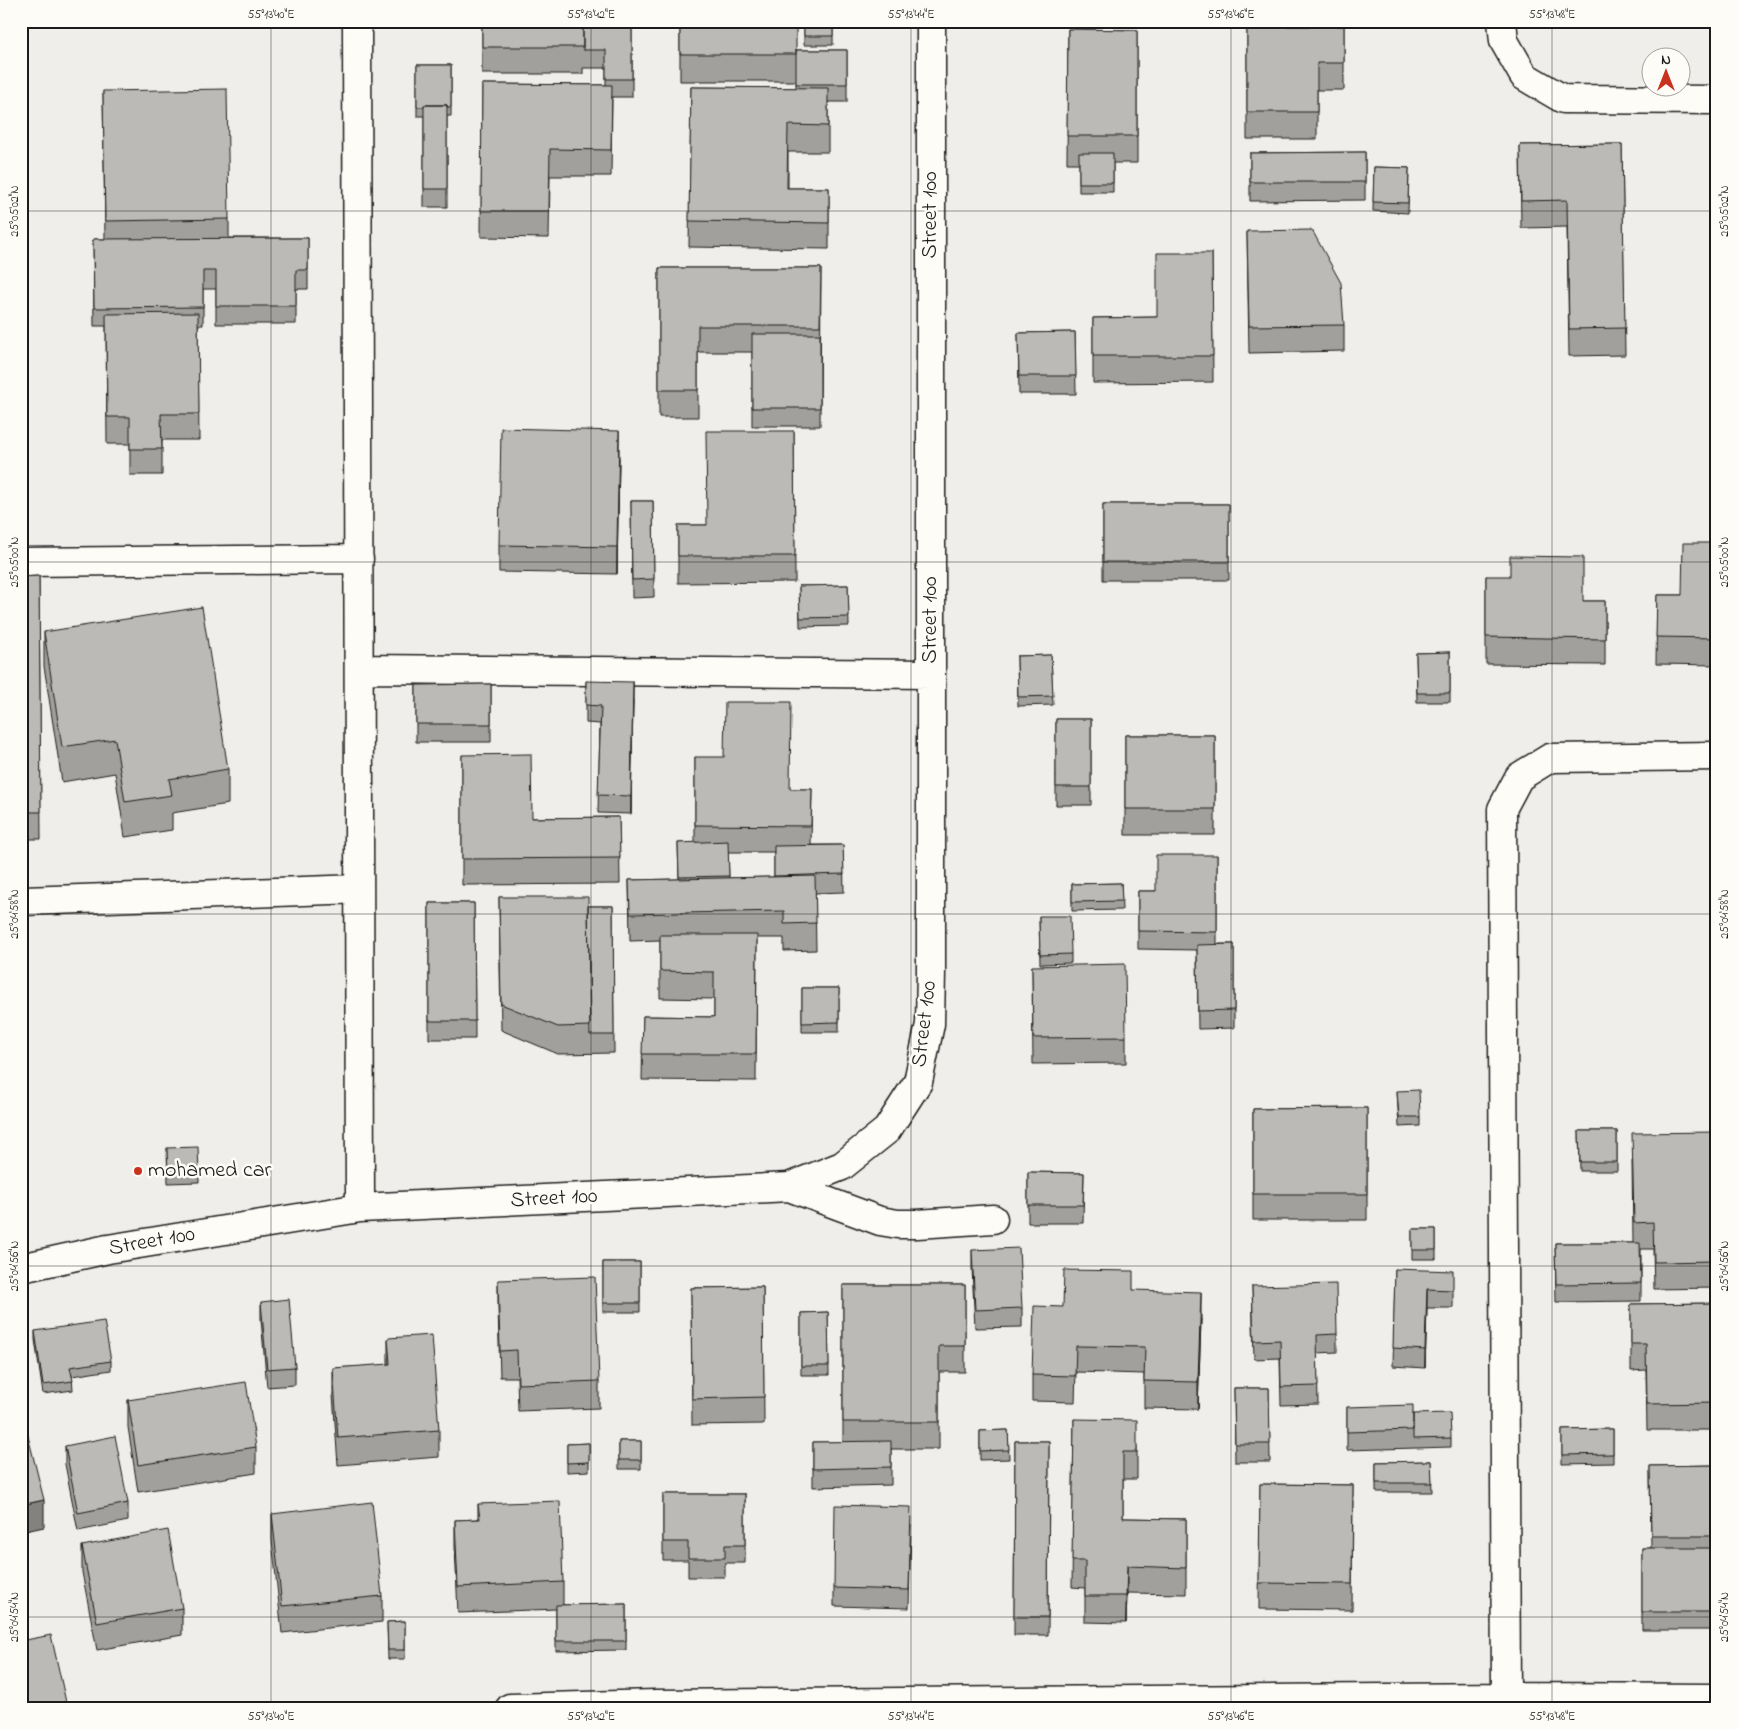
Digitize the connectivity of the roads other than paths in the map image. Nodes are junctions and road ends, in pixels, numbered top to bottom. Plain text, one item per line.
1 (357, 21) edge
2 (930, 21) edge
3 (1502, 21) edge
4 (1717, 100) edge
5 (358, 559) junction
6 (21, 562) edge
7 (358, 669) junction
8 (932, 674) junction
9 (1717, 756) edge
10 (359, 889) junction
11 (24, 901) dead end
12 (788, 1187) junction
13 (360, 1208) junction
14 (993, 1219) dead end
15 (21, 1268) edge
16 (1506, 1697) junction
17 (1717, 1698) edge
18 (510, 1708) edge

1 - 5 street
2 - 8 street, Street 100
3 - 4 street
5 - 6 street
5 - 7 street
7 - 8 street
7 - 10 street
8 - 12 street, Street 100
9 - 16 street
10 - 11 street
10 - 13 street
12 - 13 street, Street 100
12 - 14 street
13 - 15 street, Street 100
16 - 17 street
16 - 18 street

